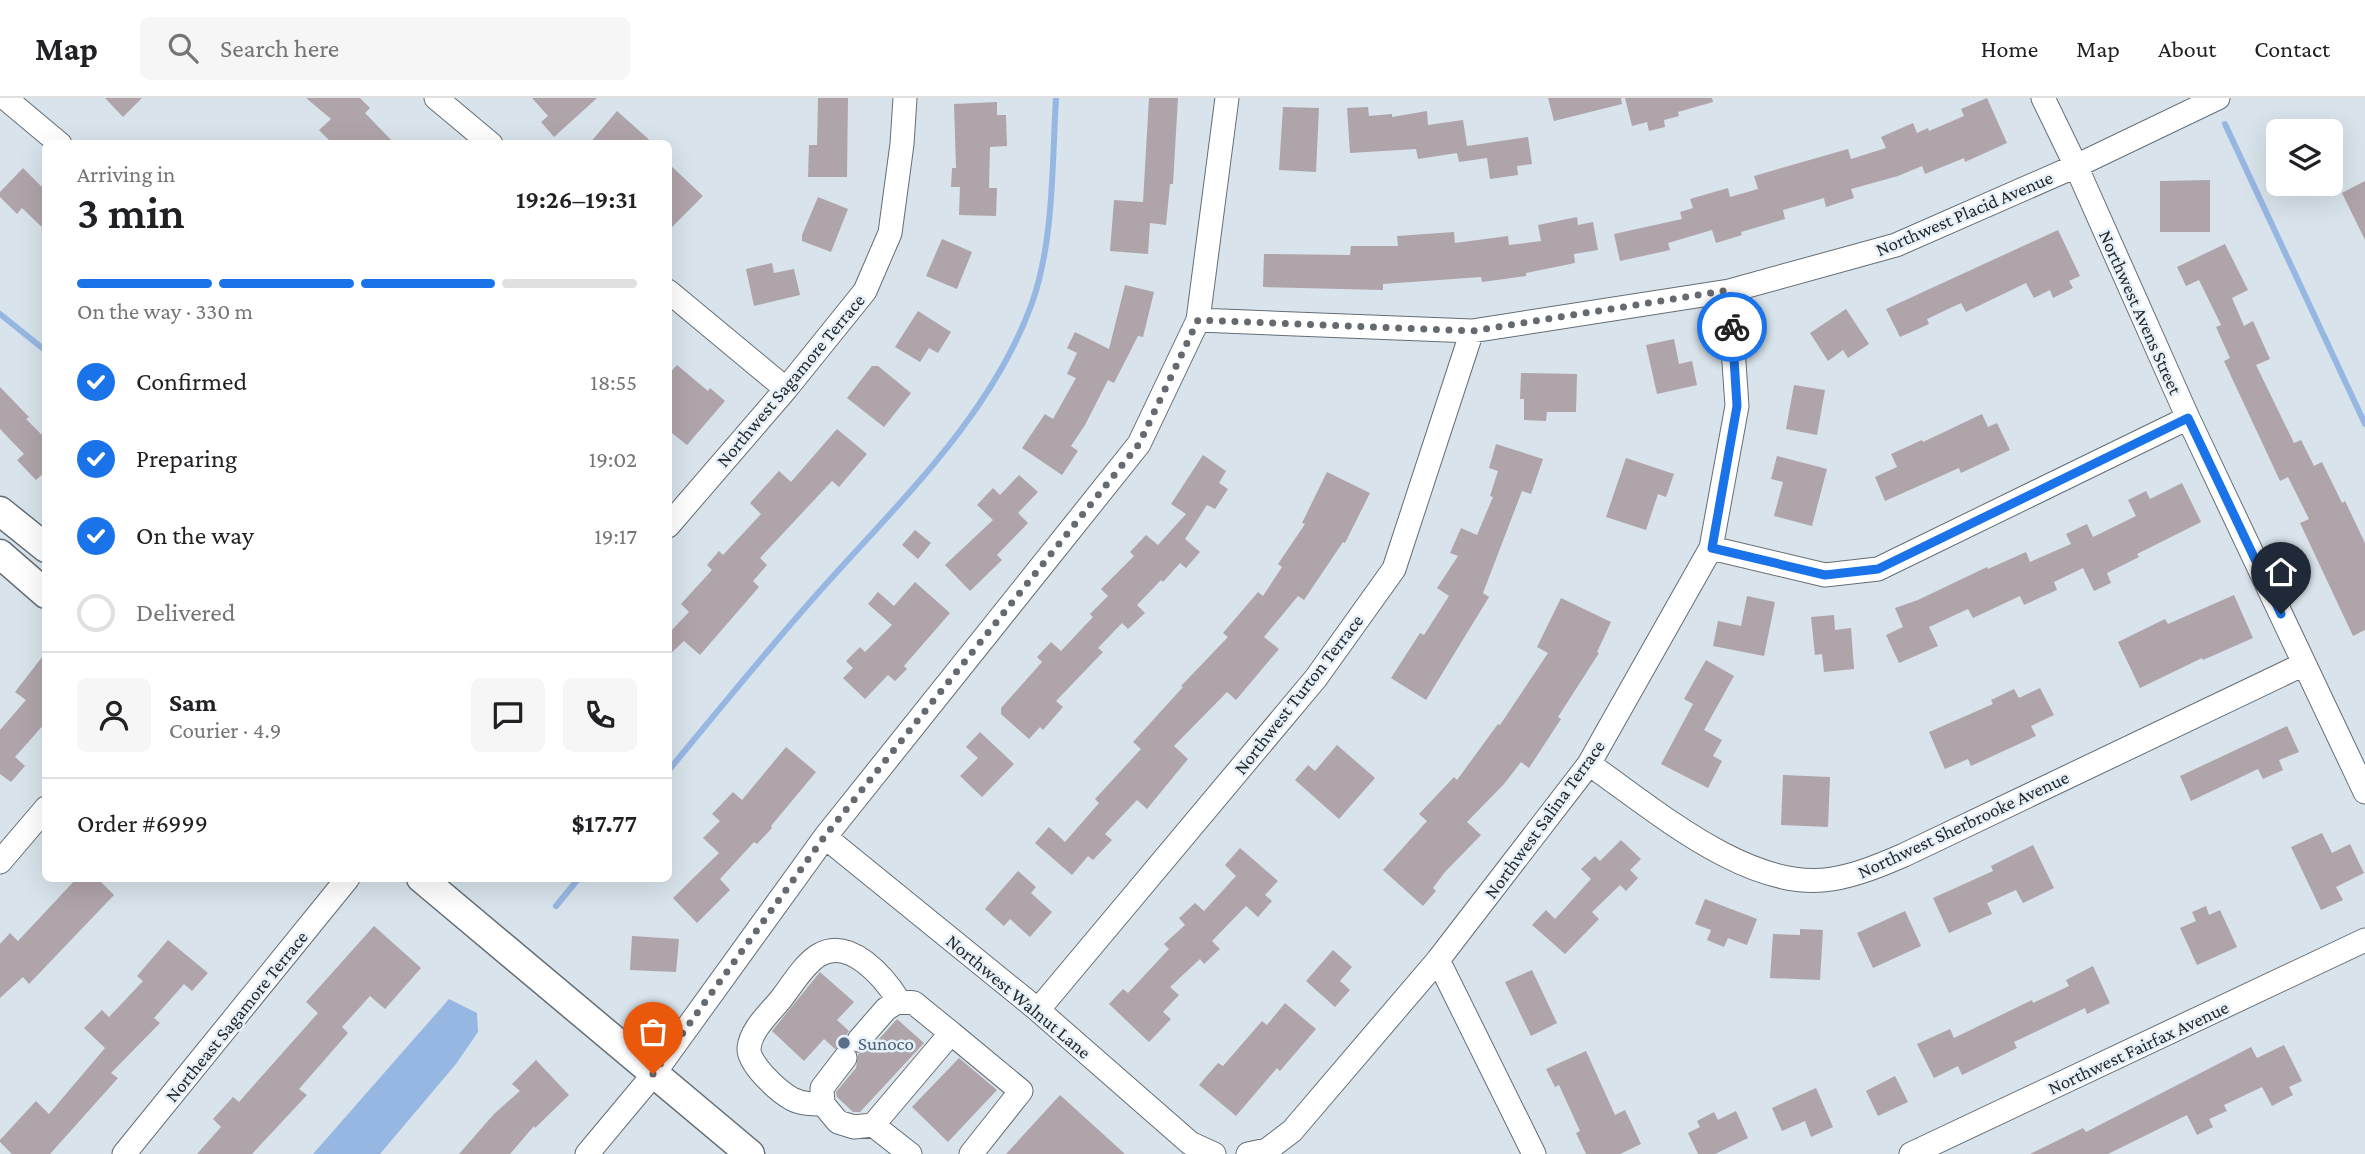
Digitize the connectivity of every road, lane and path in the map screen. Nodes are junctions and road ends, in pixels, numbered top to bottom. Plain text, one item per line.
1 (5, 98) edge
2 (436, 98) edge
3 (905, 98) edge
4 (1227, 98) edge
5 (2042, 98) edge
6 (2218, 98) edge
7 (55, 140) edge
8 (486, 140) edge
9 (2076, 166) junction
10 (1730, 290) junction
11 (672, 294) edge
12 (1198, 320) junction
13 (1472, 331) junction
14 (786, 389) junction
15 (2188, 418) junction
16 (0, 511) edge
17 (672, 521) edge
18 (42, 545) edge
19 (1712, 548) junction
20 (0, 554) edge
21 (42, 591) edge
22 (2304, 664) junction
23 (1590, 764) junction
24 (2365, 792) edge
25 (42, 813) edge
26 (825, 836) junction
27 (0, 862) edge
28 (345, 882) edge
29 (426, 882) edge
30 (2365, 940) edge
31 (1438, 960) junction
32 (898, 1001) junction
33 (1038, 1010) junction
34 (951, 1033) junction
35 (653, 1074) junction
36 (823, 1104) junction
37 (873, 1125) junction
38 (729, 1143) edge
39 (124, 1154) edge
40 (587, 1154) edge
41 (750, 1154) edge
42 (910, 1154) edge
43 (971, 1154) edge
44 (1214, 1154) edge
45 (1248, 1154) edge
46 (1534, 1154) edge
47 (1911, 1154) edge

1 - 7 street
2 - 8 street
3 - 14 street, Northwest Sagamore Terrace
4 - 12 street
5 - 9 street, Northwest Avens Street
6 - 9 street, Northwest Placid Avenue
9 - 10 street, Northwest Placid Avenue
9 - 15 street, Northwest Avens Street
10 - 13 street, Northwest Placid Avenue
10 - 19 street, Northwest Salina Terrace
11 - 14 street
12 - 13 street, Northwest Placid Avenue
12 - 26 street
13 - 33 street, Northwest Turton Terrace
14 - 17 street, Northwest Sagamore Terrace
15 - 19 street
15 - 22 street, Northwest Avens Street
16 - 18 main road
19 - 23 street, Northwest Salina Terrace
20 - 21 main road
22 - 23 street, Northwest Sherbrooke Avenue
22 - 24 street, Northwest Avens Street
23 - 31 street, Northwest Salina Terrace
25 - 27 street
26 - 33 street, Northwest Walnut Lane
26 - 35 street
28 - 39 street, Northeast Sagamore Terrace
29 - 35 main road
30 - 47 street, Northwest Fairfax Avenue
31 - 45 street, Northwest Salina Terrace
31 - 46 street
32 - 34 street
32 - 36 street
32 - 36 street
33 - 44 street, Northwest Walnut Lane
34 - 37 street
34 - 43 street
35 - 38 main road
35 - 40 street
36 - 37 street
37 - 42 street
38 - 41 main road

